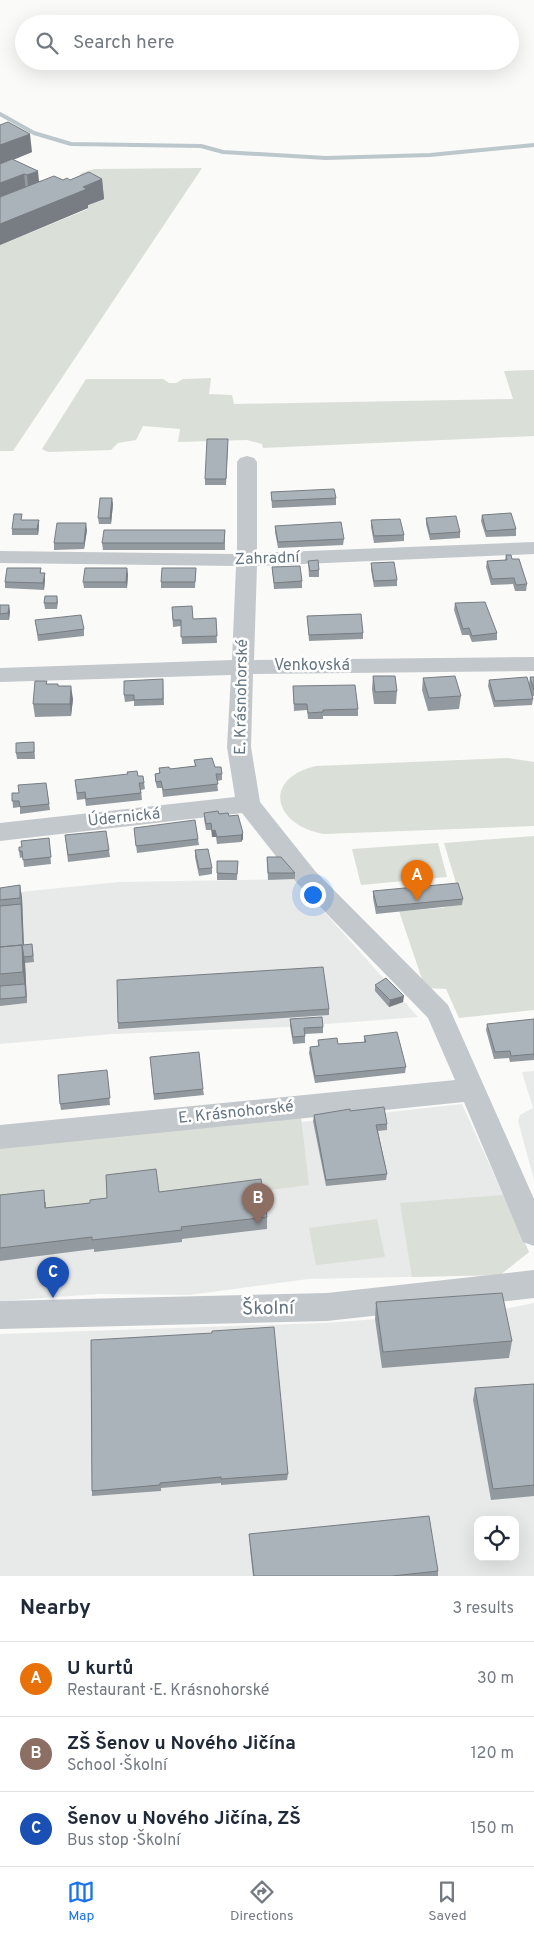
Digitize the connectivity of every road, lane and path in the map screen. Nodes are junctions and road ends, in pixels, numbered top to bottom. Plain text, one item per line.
1 (247, 462) dead end
2 (534, 548) edge
3 (0, 557) edge
4 (247, 560) junction
5 (534, 664) edge
6 (242, 666) junction
7 (0, 675) edge
8 (248, 804) junction
9 (0, 832) edge
10 (473, 1090) junction
11 (0, 1137) edge
12 (534, 1232) edge
13 (534, 1284) edge
14 (0, 1315) edge

1 - 4 street, E. Krásnohorské
2 - 4 street, Zahradní
3 - 4 street, Zahradní
4 - 6 street, E. Krásnohorské
5 - 6 street, Venkovská
6 - 7 street, Venkovská
6 - 8 street, E. Krásnohorské
8 - 9 street, Údernická
8 - 10 street, E. Krásnohorské
10 - 11 street, E. Krásnohorské
10 - 12 street, E. Krásnohorské
13 - 14 street, Školní

